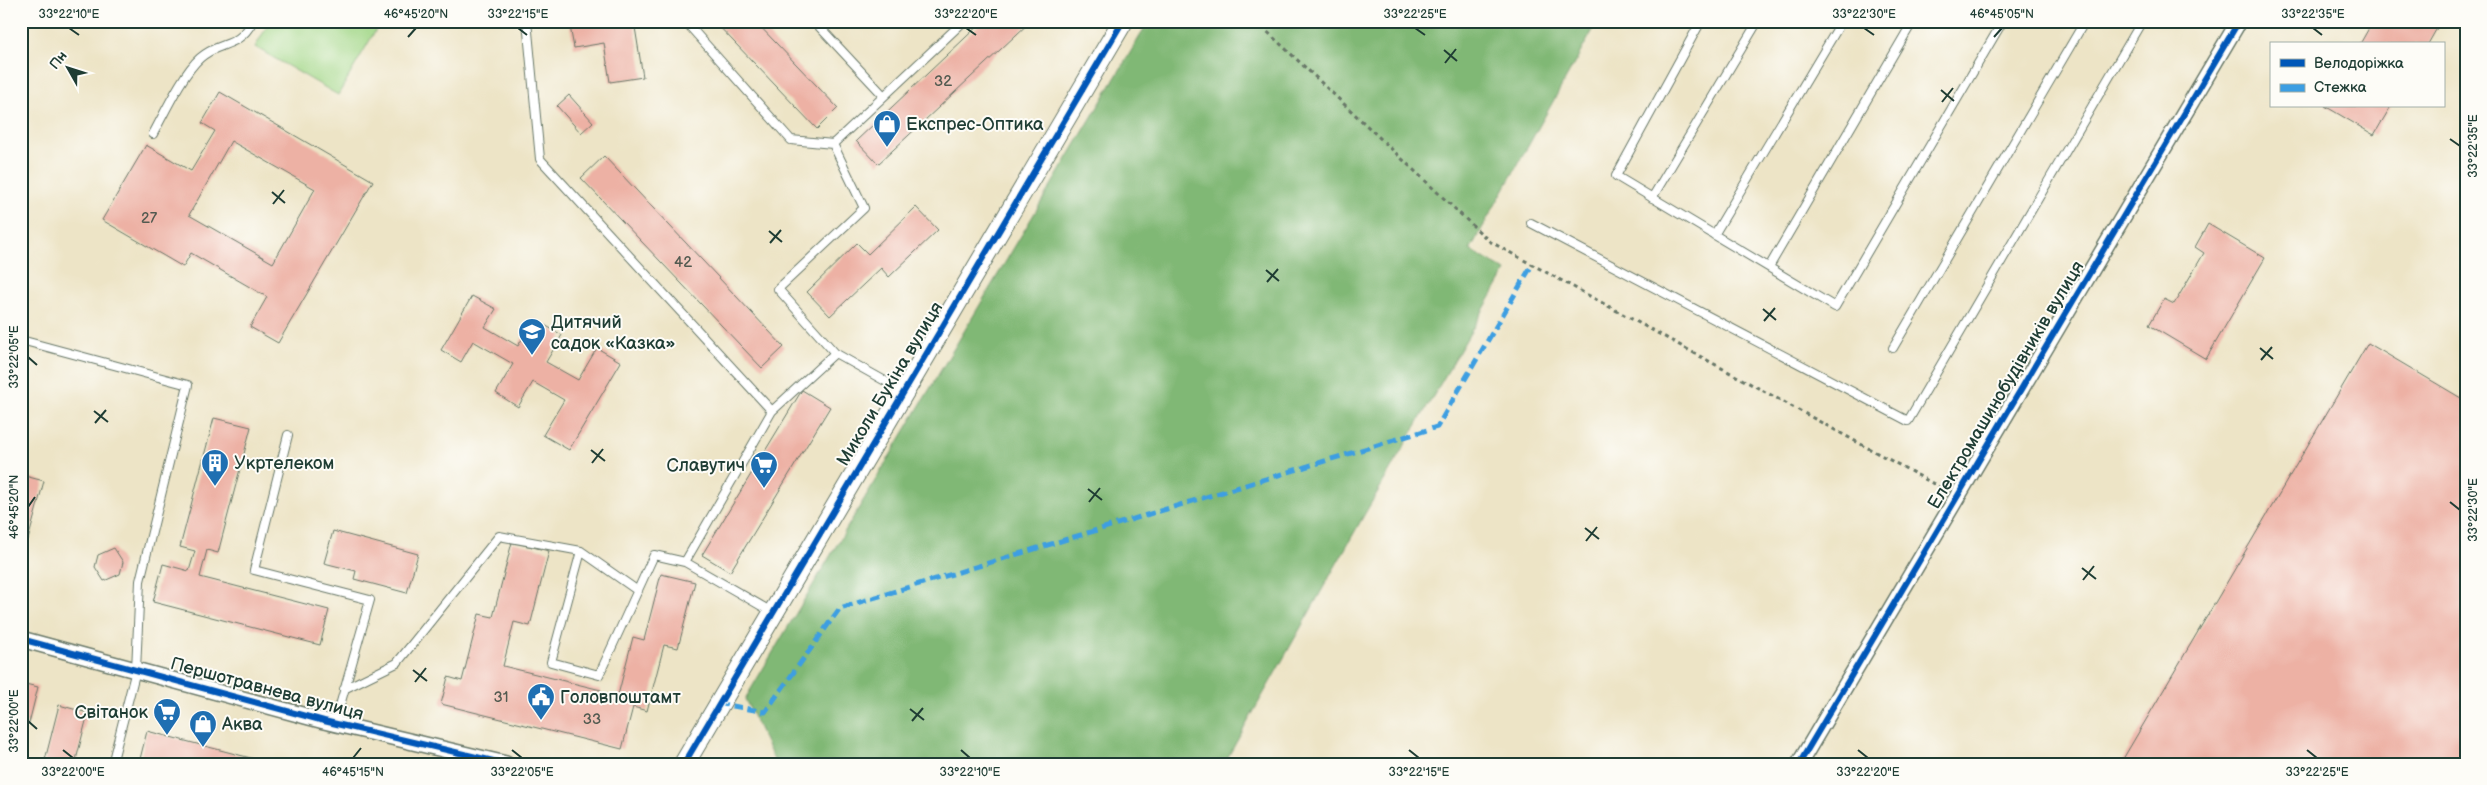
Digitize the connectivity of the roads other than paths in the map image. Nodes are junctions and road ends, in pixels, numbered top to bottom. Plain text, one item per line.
1 (253, 21) edge
2 (527, 21) edge
3 (685, 21) edge
4 (814, 21) edge
5 (964, 21) edge
6 (1123, 21) edge
7 (1701, 21) edge
8 (1758, 21) edge
9 (1842, 21) edge
10 (1913, 21) edge
11 (2003, 21) edge
12 (2085, 21) edge
13 (2142, 21) edge
14 (2239, 21) edge
15 (884, 96) junction
16 (153, 134) dead end
17 (833, 144) junction
18 (1652, 198) junction
19 (1531, 223) dead end
20 (1714, 235) junction
21 (1769, 267) junction
22 (21, 340) edge
23 (1893, 348) dead end
24 (835, 353) junction
25 (903, 391) junction
26 (772, 411) junction
27 (288, 435) dead end
28 (581, 552) junction
29 (685, 562) junction
30 (638, 591) junction
31 (772, 612) junction
32 (21, 639) edge
33 (136, 670) junction
34 (344, 690) junction
35 (335, 723) junction
36 (112, 764) edge
37 (506, 764) edge
38 (684, 764) edge
39 (1798, 764) edge

1 - 16 lane
2 - 26 lane
3 - 17 lane
4 - 15 lane
5 - 15 lane
6 - 25 street, Миколи Букіна вулиця
7 - 18 lane
8 - 18 lane
9 - 20 lane
10 - 21 lane
11 - 21 lane
12 - 23 lane
13 - 19 lane
14 - 39 street, Електромашинобудівників вулиця
15 - 17 lane
17 - 24 lane
18 - 20 lane
20 - 21 lane
22 - 33 lane
24 - 25 lane
24 - 26 lane
25 - 31 street, Миколи Букіна вулиця
26 - 29 lane
27 - 34 lane
28 - 30 lane
28 - 30 lane
28 - 34 lane
29 - 30 lane
29 - 31 lane
31 - 38 street, Миколи Букіна вулиця
32 - 33 street, Першотравнева вулиця
33 - 35 street, Першотравнева вулиця
33 - 36 lane
34 - 35 lane
35 - 37 street, Першотравнева вулиця

